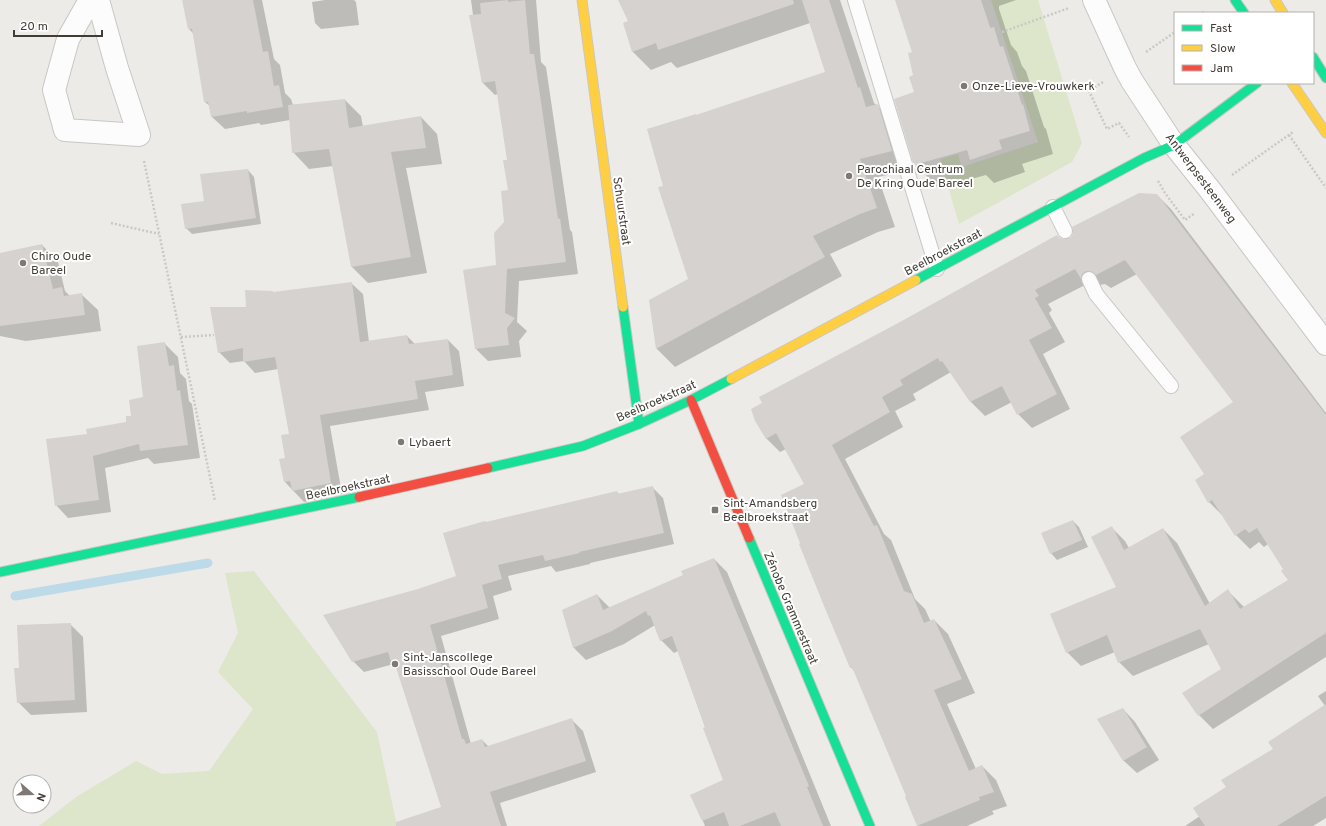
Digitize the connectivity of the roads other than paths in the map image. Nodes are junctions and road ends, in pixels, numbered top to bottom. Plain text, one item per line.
1 (90, 0) edge
2 (98, 0) edge
3 (582, 0) edge
4 (856, 0) edge
5 (1235, 0) edge
6 (1275, 0) edge
7 (1085, 3) edge
8 (1243, 12) edge
9 (1282, 12) edge
10 (1314, 59) edge
11 (1326, 78) edge
12 (1256, 84) edge
13 (1293, 84) edge
14 (1326, 133) edge
15 (1174, 145) junction
16 (1053, 207) junction
17 (1065, 231) dead end
18 (937, 269) junction
19 (1089, 279) dead end
20 (1326, 344) edge
21 (1171, 386) dead end
22 (691, 400) junction
23 (639, 424) junction
24 (0, 572) edge
25 (870, 826) edge

1 - 2 street
3 - 23 street, Schuurstraat
4 - 18 lane
5 - 8 street
6 - 9 street
7 - 15 street, Antwerpsesteenweg
10 - 11 street
12 - 15 street, Beelbroekstraat
13 - 14 street
15 - 16 street, Beelbroekstraat
15 - 20 street, Antwerpsesteenweg
16 - 17 lane
16 - 18 street, Beelbroekstraat
18 - 22 street, Beelbroekstraat
19 - 21 lane
22 - 23 street, Beelbroekstraat
22 - 25 street, Zénobe Grammestraat
23 - 24 street, Beelbroekstraat

